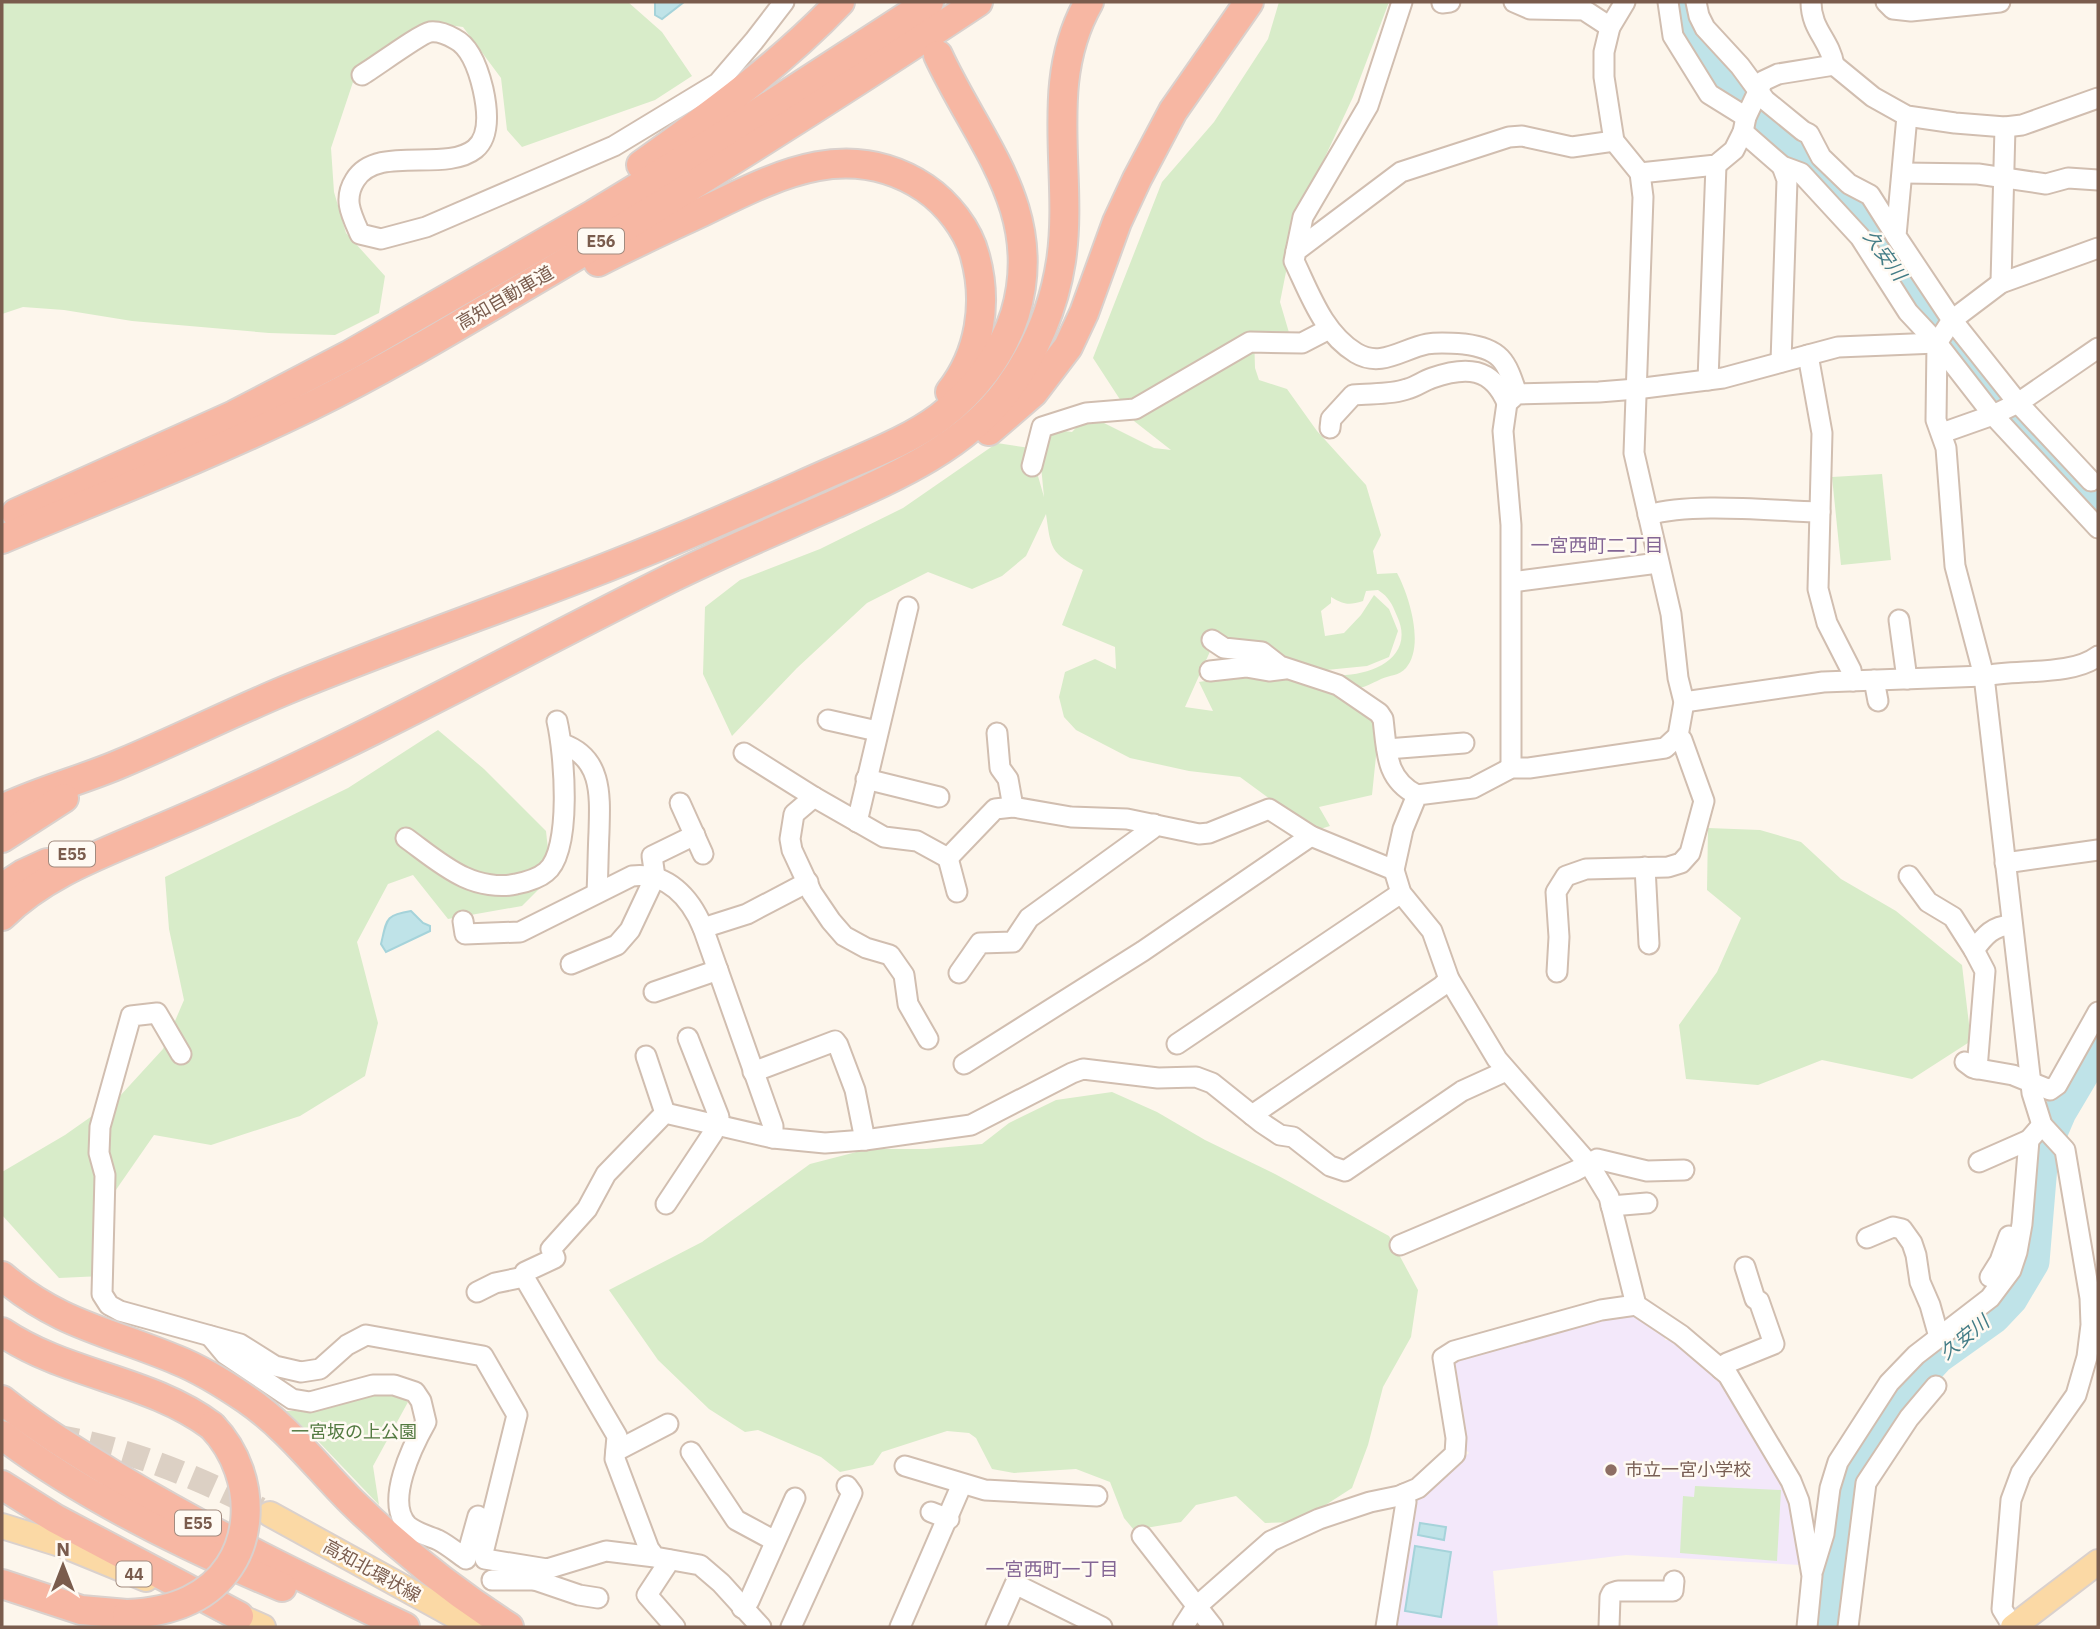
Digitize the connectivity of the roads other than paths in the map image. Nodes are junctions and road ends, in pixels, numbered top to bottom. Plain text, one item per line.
1 (784, 2) edge
2 (840, 2) edge
3 (978, 2) edge
4 (1089, 2) edge
5 (1249, 2) edge
6 (1402, 2) edge
7 (1514, 2) edge
8 (1625, 2) edge
9 (1668, 2) edge
10 (1696, 2) edge
11 (1811, 2) edge
12 (1886, 2) edge
13 (2000, 2) edge
14 (1584, 6) edge
15 (935, 14) edge
16 (1610, 27) junction
17 (938, 55) dead end
18 (1834, 65) junction
19 (362, 75) dead end
20 (1757, 93) junction
21 (2098, 98) edge
22 (1907, 116) junction
23 (1744, 125) junction
24 (2005, 127) junction
25 (1614, 141) junction
26 (1716, 165) junction
27 (1782, 166) junction
28 (1640, 173) junction
29 (1903, 173) junction
30 (2004, 177) junction
31 (2098, 180) edge
32 (1896, 236) junction
33 (2098, 248) edge
34 (1296, 251) junction
35 (2001, 283) junction
36 (458, 293) junction
37 (1952, 320) junction
38 (1329, 329) junction
39 (1937, 343) junction
40 (2098, 348) edge
41 (1808, 355) junction
42 (1781, 362) junction
43 (1708, 380) junction
44 (1636, 389) junction
45 (1512, 399) junction
46 (2018, 402) junction
47 (313, 405) junction
48 (1993, 415) junction
49 (1330, 428) dead end
50 (1942, 433) junction
51 (855, 462) junction
52 (1032, 466) dead end
53 (2091, 481) dead end
54 (867, 489) junction
55 (1820, 513) junction
56 (1648, 515) junction
57 (2, 519) edge
58 (2098, 528) edge
59 (2, 539) edge
60 (1658, 563) junction
61 (1512, 582) junction
62 (908, 607) dead end
63 (1899, 620) dead end
64 (1212, 640) dead end
65 (2098, 656) edge
66 (1285, 668) junction
67 (1210, 671) dead end
68 (1984, 676) junction
69 (1907, 679) junction
70 (1874, 680) junction
71 (1853, 681) junction
72 (1878, 701) dead end
73 (1684, 702) junction
74 (828, 720) dead end
75 (557, 721) dead end
76 (877, 732) junction
77 (997, 733) dead end
78 (1678, 736) junction
79 (1464, 743) dead end
80 (563, 744) junction
81 (1387, 749) junction
82 (744, 753) dead end
83 (118, 765) junction
84 (1511, 768) junction
85 (866, 779) junction
86 (1417, 795) junction
87 (814, 797) junction
88 (939, 797) dead end
89 (680, 803) dead end
90 (1013, 807) junction
91 (2, 809) edge
92 (857, 822) junction
93 (1154, 824) junction
94 (147, 834) junction
95 (695, 835) junction
96 (1311, 836) junction
97 (2, 838) edge
98 (406, 838) dead end
99 (2098, 850) edge
100 (703, 854) dead end
101 (948, 858) junction
102 (2005, 863) junction
103 (1645, 867) junction
104 (1394, 870) junction
105 (1909, 876) dead end
106 (655, 877) junction
107 (808, 882) junction
108 (2, 888) edge
109 (957, 892) dead end
110 (597, 893) junction
111 (1401, 893) junction
112 (2, 916) edge
113 (463, 921) dead end
114 (2011, 925) junction
115 (703, 928) junction
116 (1649, 944) dead end
117 (1974, 950) junction
118 (571, 964) dead end
119 (718, 971) junction
120 (1557, 972) dead end
121 (959, 973) dead end
122 (1448, 979) junction
123 (654, 992) dead end
124 (2098, 1012) edge
125 (688, 1038) dead end
126 (928, 1039) dead end
127 (1177, 1044) dead end
128 (181, 1054) dead end
129 (646, 1056) dead end
130 (964, 1064) dead end
131 (1506, 1071) junction
132 (753, 1072) junction
133 (2031, 1083) junction
134 (665, 1113) junction
135 (1252, 1115) junction
136 (718, 1124) junction
137 (2042, 1125) junction
138 (773, 1138) junction
139 (866, 1140) junction
140 (2029, 1140) junction
141 (1979, 1162) dead end
142 (1589, 1164) junction
143 (1684, 1170) dead end
144 (1647, 1203) dead end
145 (666, 1204) dead end
146 (1612, 1206) junction
147 (2021, 1231) junction
148 (1867, 1238) dead end
149 (1400, 1245) dead end
150 (1745, 1267) dead end
151 (2, 1276) edge
152 (1990, 1277) dead end
153 (524, 1278) junction
154 (477, 1292) dead end
155 (2094, 1298) edge
156 (1636, 1305) junction
157 (2, 1332) edge
158 (210, 1336) junction
159 (1939, 1337) junction
160 (1721, 1369) junction
161 (1936, 1386) dead end
162 (2, 1400) edge
163 (668, 1424) dead end
164 (2, 1435) edge
165 (616, 1451) junction
166 (691, 1452) dead end
167 (905, 1466) dead end
168 (962, 1484) junction
169 (2, 1485) edge
170 (847, 1486) dead end
171 (1404, 1494) junction
172 (1097, 1496) dead end
173 (795, 1498) dead end
174 (270, 1514) tunnel mouth
175 (478, 1516) dead end
176 (2, 1526) edge
177 (1142, 1536) dead end
178 (775, 1541) junction
179 (663, 1558) junction
180 (2098, 1562) edge
181 (536, 1574) junction
182 (1812, 1576) junction
183 (492, 1580) dead end
184 (1674, 1581) dead end
185 (2, 1584) edge
186 (598, 1598) dead end
187 (1196, 1607) junction
188 (742, 1608) junction
189 (251, 1621) edge
190 (378, 1627) edge
191 (405, 1627) edge
192 (475, 1627) edge
193 (509, 1627) edge
194 (675, 1627) edge
195 (761, 1627) edge
196 (791, 1627) edge
197 (900, 1627) edge
198 (996, 1627) edge
199 (1102, 1627) edge
200 (1184, 1627) edge
201 (1213, 1627) edge
202 (1386, 1627) edge
203 (1609, 1627) edge
204 (1807, 1627) edge
205 (1847, 1627) edge
206 (2013, 1627) edge

1 - 19 street
2 - 36 highway
3 - 15 highway, 高知自動車道
4 - 54 highway
5 - 54 highway
6 - 34 street
7 - 14 street
8 - 16 street
9 - 23 street
10 - 20 street
11 - 18 street
12 - 13 street
14 - 16 street
15 - 36 highway, 高知自動車道 / E56
15 - 47 highway, 高知自動車道 / E56
16 - 25 street
17 - 51 highway
18 - 20 street
18 - 22 street
20 - 23 street
20 - 32 street
21 - 24 street
22 - 24 street
22 - 29 street
23 - 26 street
23 - 27 street
24 - 30 street
25 - 28 street
25 - 34 street
26 - 28 street
26 - 43 street
27 - 39 street
27 - 42 street
28 - 44 street
29 - 30 street
29 - 32 street
30 - 31 street
30 - 35 street
32 - 37 street
33 - 35 street
34 - 38 street
35 - 37 street
36 - 57 highway, 高知自動車道 / E56
37 - 39 street
37 - 46 street
38 - 45 street
38 - 52 street
39 - 41 street
39 - 48 street
39 - 50 street
40 - 46 street
41 - 42 street
41 - 55 street
42 - 43 street
43 - 44 street
44 - 45 street
44 - 56 street
45 - 49 street
45 - 61 street
46 - 48 street
46 - 53 street
47 - 51 highway
47 - 59 highway, 高知自動車道 / E56
48 - 50 street
48 - 58 street
50 - 68 street
51 - 83 highway
54 - 94 highway
55 - 56 street
55 - 71 street
56 - 60 street
60 - 61 street
60 - 73 street
61 - 84 street
62 - 76 street
63 - 69 street
64 - 66 street
65 - 68 street
66 - 67 street
66 - 81 street
68 - 69 street
68 - 102 street
69 - 70 street
70 - 71 street
70 - 72 street
71 - 73 street
73 - 78 street
74 - 76 street
75 - 80 street
76 - 85 street
77 - 90 street
78 - 84 street
78 - 103 street
79 - 81 street
80 - 98 street
80 - 110 street
81 - 86 street
82 - 87 street
83 - 91 highway
83 - 97 highway
84 - 86 street
85 - 88 street
85 - 92 street
86 - 104 street
87 - 92 street
87 - 107 street
89 - 95 street
90 - 93 street
90 - 101 street
92 - 101 street
93 - 96 street
93 - 121 street
94 - 108 highway, E55
94 - 112 highway
95 - 100 street
95 - 106 street
96 - 104 street
96 - 130 street
99 - 102 street
101 - 109 street
102 - 114 street
103 - 116 street
103 - 120 street
104 - 111 street
105 - 117 street
106 - 110 street
106 - 115 street
106 - 118 street
107 - 115 street
107 - 126 street
110 - 113 street
111 - 122 street
111 - 127 street
114 - 117 street
114 - 133 street
115 - 119 street
117 - 133 street
119 - 123 street
119 - 132 street
122 - 131 street
122 - 135 street
124 - 133 street
125 - 136 street
128 - 158 street
129 - 134 street
131 - 135 street
131 - 142 street
132 - 138 street
132 - 139 street
133 - 137 street
134 - 136 street
134 - 153 street
135 - 139 street
136 - 138 street
136 - 145 street
137 - 140 street
137 - 155 street
138 - 139 street
140 - 141 street
140 - 147 street
142 - 143 street
142 - 146 street
142 - 149 street
144 - 146 street
146 - 156 street
147 - 152 street
147 - 159 street
148 - 159 street
150 - 160 street
151 - 193 highway
153 - 154 street
153 - 165 street
155 - 206 street
156 - 160 street
156 - 171 street
157 - 185 highway, bridge
158 - 175 street
158 - 181 street
159 - 182 street
160 - 182 street
161 - 205 street
162 - 191 highway, E55
163 - 165 street
164 - 190 highway, E55
165 - 179 street
166 - 178 street
167 - 168 street
168 - 172 street
168 - 197 street
169 - 189 highway
170 - 196 street
171 - 187 street
171 - 202 street
173 - 178 street
174 - 192 main road, 高知北環状線
176 - 189 main road, 44
177 - 187 street
178 - 188 street
179 - 181 street
179 - 188 street
179 - 194 street
180 - 206 main road
181 - 183 street
181 - 186 street
182 - 204 street
184 - 203 street
187 - 200 street
187 - 201 street
188 - 195 street
198 - 199 street

